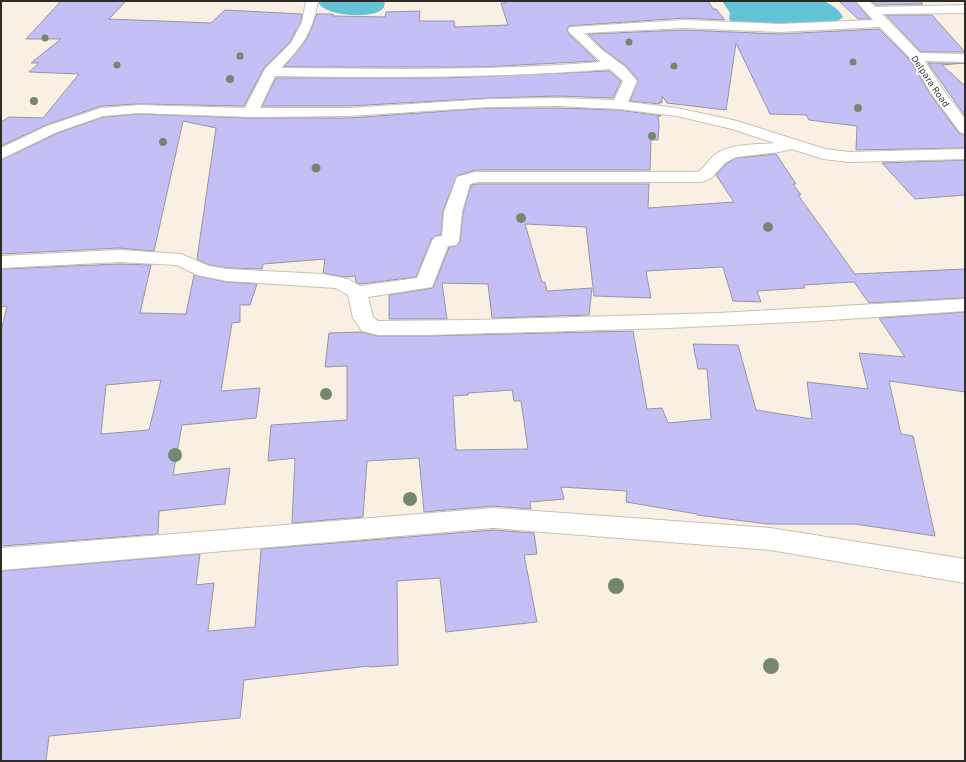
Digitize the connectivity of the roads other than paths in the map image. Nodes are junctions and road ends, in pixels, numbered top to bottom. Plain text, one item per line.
1 (312, 1) edge
2 (862, 1) edge
3 (965, 9) edge
4 (874, 11) junction
5 (886, 23) junction
6 (916, 57) junction
7 (965, 58) edge
8 (614, 65) junction
9 (270, 72) junction
10 (619, 104) junction
11 (250, 113) junction
12 (964, 127) edge
13 (786, 143) junction
14 (965, 154) edge
15 (2, 156) edge
16 (1, 262) edge
17 (357, 292) junction
18 (965, 305) edge
19 (1, 559) edge
20 (965, 571) edge

1 - 9 street
2 - 4 street, Delpara Road
3 - 4 street
4 - 5 street, Delpara Road
5 - 6 street, Delpara Road
5 - 8 street
6 - 7 street
6 - 12 street, Delpara Road
8 - 9 street
8 - 10 street
9 - 11 street
10 - 11 street
10 - 13 street
11 - 15 street
13 - 14 street
13 - 17 street
16 - 17 street
17 - 18 street
19 - 20 street

